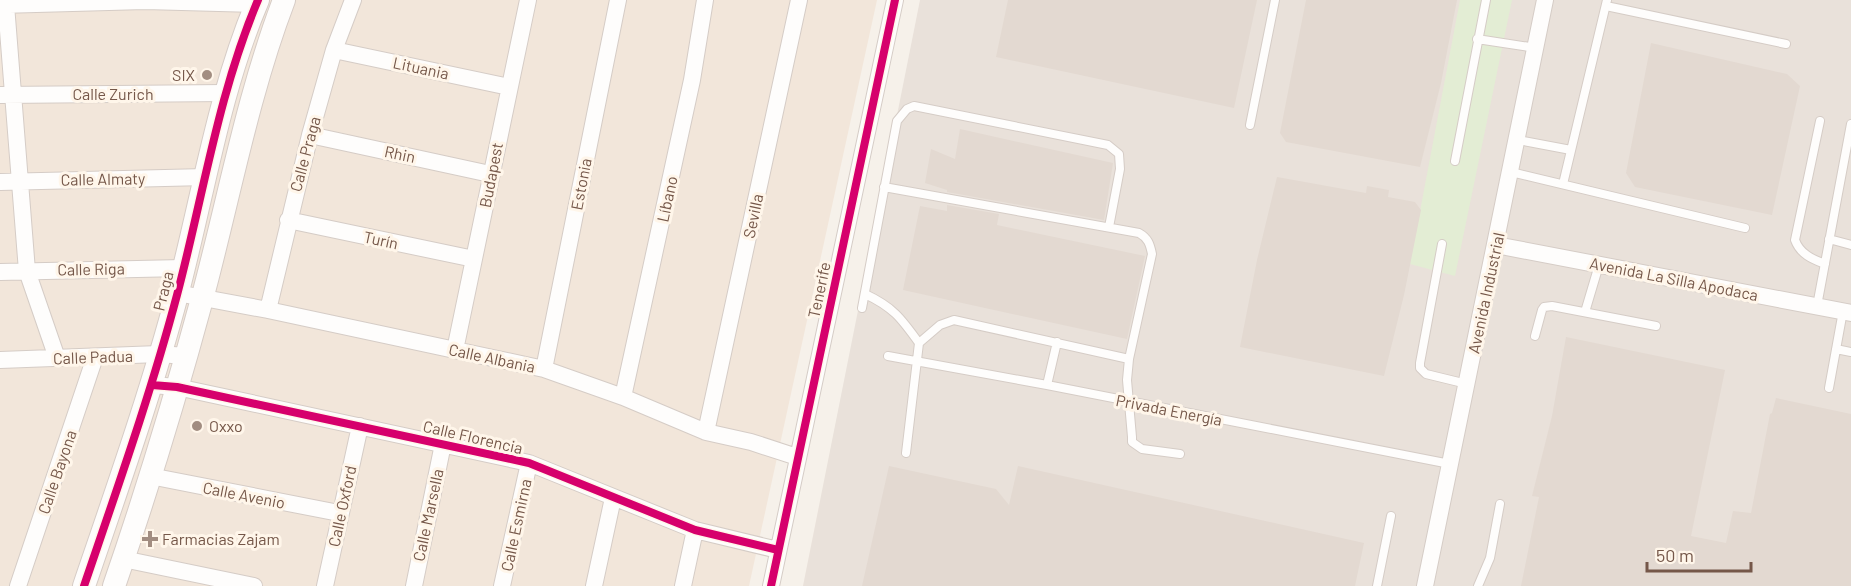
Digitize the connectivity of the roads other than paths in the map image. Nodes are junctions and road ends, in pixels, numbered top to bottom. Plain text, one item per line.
1 (145, 0) edge
2 (284, 0) edge
3 (353, 0) edge
4 (528, 0) edge
5 (618, 0) edge
6 (705, 0) edge
7 (799, 0) edge
8 (895, 0) edge
9 (1275, 0) edge
10 (1486, 0) edge
11 (1545, 0) edge
12 (257, 2) edge
13 (1607, 3) edge
14 (3, 5) edge
15 (1478, 39) junction
16 (1786, 44) dead end
17 (1536, 48) junction
18 (334, 50) junction
19 (509, 87) junction
20 (226, 93) junction
21 (7, 94) edge
22 (1820, 121) dead end
23 (1851, 124) edge
24 (1250, 125) dead end
25 (310, 135) junction
26 (1518, 140) junction
27 (1571, 150) junction
28 (1455, 161) dead end
29 (1511, 172) junction
30 (490, 174) junction
31 (206, 177) junction
32 (21, 181) junction
33 (0, 182) edge
34 (1563, 184) junction
35 (884, 187) junction
36 (288, 220) junction
37 (1109, 227) junction
38 (1745, 228) dead end
39 (1829, 239) junction
40 (1442, 244) dead end
41 (1496, 245) junction
42 (1851, 245) edge
43 (474, 260) junction
44 (1825, 264) junction
45 (1599, 265) junction
46 (183, 268) junction
47 (27, 271) junction
48 (0, 272) edge
49 (177, 293) junction
50 (865, 294) junction
51 (202, 298) junction
52 (1817, 306) junction
53 (862, 308) dead end
54 (268, 310) junction
55 (1585, 312) junction
56 (1847, 312) edge
57 (1656, 326) dead end
58 (1535, 336) dead end
59 (1057, 342) junction
60 (919, 343) junction
61 (1836, 349) junction
62 (455, 350) junction
63 (1851, 352) edge
64 (159, 354) junction
65 (186, 356) junction
66 (888, 356) dead end
67 (57, 357) junction
68 (95, 357) junction
69 (1129, 359) junction
70 (0, 360) edge
71 (916, 361) junction
72 (544, 369) junction
73 (1467, 384) junction
74 (152, 385) junction
75 (1047, 385) junction
76 (177, 387) junction
77 (1829, 388) dead end
78 (623, 397) junction
79 (1129, 402) junction
80 (360, 426) junction
81 (706, 432) junction
82 (442, 444) junction
83 (906, 453) dead end
84 (1180, 454) dead end
85 (797, 457) junction
86 (529, 463) junction
87 (1450, 465) junction
88 (150, 476) junction
89 (613, 498) junction
90 (1500, 504) dead end
91 (339, 513) junction
92 (1391, 516) dead end
93 (695, 530) junction
94 (778, 550) junction
95 (123, 559) junction
96 (18, 586) edge
97 (84, 586) edge
98 (114, 586) edge
99 (254, 586) edge
100 (325, 586) edge
101 (414, 586) edge
102 (502, 586) edge
103 (594, 586) edge
104 (683, 586) edge
105 (771, 586) edge
106 (1377, 586) edge
107 (1425, 586) edge
108 (1478, 586) edge

1 - 12 street
1 - 14 street
2 - 51 street
3 - 18 street, Calle Praga
4 - 19 street, Budapest
5 - 72 street, Estonia
6 - 78 street, Líbano
7 - 81 street, Sevilla
8 - 85 street, Tenerife
9 - 24 lane
10 - 15 lane
11 - 17 street, Avenida Industrial
12 - 20 street, Praga
13 - 16 lane
13 - 27 lane
14 - 21 street
15 - 17 lane
15 - 28 lane
17 - 26 street, Avenida Industrial
18 - 19 street, Lituania
18 - 25 street, Calle Praga
19 - 30 street, Budapest
20 - 21 street, Calle Zurich
20 - 31 street, Praga
21 - 32 street
22 - 44 lane
23 - 39 lane
25 - 30 street, Rhin
25 - 36 street, Calle Praga
26 - 27 lane
26 - 29 street, Avenida Industrial
27 - 34 lane
29 - 34 lane
29 - 41 street, Avenida Industrial
30 - 43 street, Budapest
31 - 32 street, Calle Almaty
31 - 46 street, Praga
32 - 33 street, Calle Almaty
32 - 47 street
34 - 38 lane
35 - 37 lane
35 - 37 lane
35 - 50 lane
36 - 43 street, Turín
36 - 54 street, Calle Praga
37 - 69 lane
39 - 42 lane
39 - 44 lane
40 - 73 lane
41 - 45 street, Avenida La Silla Apodaca
41 - 73 street, Avenida Industrial
43 - 62 street, Budapest
44 - 52 lane
45 - 52 street, Avenida La Silla Apodaca
45 - 55 lane
46 - 47 street, Calle Riga
46 - 49 street, Praga
47 - 48 street, Calle Riga
47 - 67 street
49 - 51 street, Calle Albania
49 - 64 street, Praga
50 - 53 lane
50 - 60 lane
51 - 54 street, Calle Albania
51 - 65 street
52 - 56 street, Avenida La Silla Apodaca
54 - 62 street, Calle Albania
55 - 57 lane
55 - 58 lane
56 - 61 lane
59 - 60 lane
59 - 69 lane
59 - 75 lane
60 - 71 lane
61 - 63 lane
61 - 77 lane
62 - 72 street, Calle Albania
64 - 65 street, Calle Padua
64 - 68 street, Calle Padua
64 - 74 street, Praga
65 - 76 street
66 - 71 lane, Privada Energía
67 - 68 street, Calle Padua
67 - 70 street, Calle Padua
68 - 96 street, Calle Bayona
69 - 79 lane
71 - 75 lane, Privada Energía
71 - 83 lane
72 - 78 street, Calle Albania
73 - 87 street, Avenida Industrial
74 - 76 street, Calle Florencia
74 - 97 street, Praga
75 - 79 lane, Privada Energía
76 - 80 street, Calle Florencia
76 - 88 street
78 - 81 street, Calle Albania
79 - 84 lane
79 - 87 lane, Privada Energía
80 - 82 street, Calle Florencia
80 - 91 street, Calle Oxford
81 - 85 street, Calle Albania
82 - 86 street, Calle Florencia
82 - 101 street, Calle Marsella
85 - 94 street, Tenerife
86 - 89 street, Calle Florencia
86 - 102 street, Calle Esmirna
87 - 107 street, Avenida Industrial
88 - 91 street, Calle Avenio
88 - 95 street
89 - 93 street, Calle Florencia
89 - 103 street
90 - 108 lane
91 - 100 street, Calle Oxford
92 - 106 lane
93 - 94 street, Calle Florencia
93 - 104 street
94 - 105 street, Tenerife
95 - 98 street
95 - 99 street

